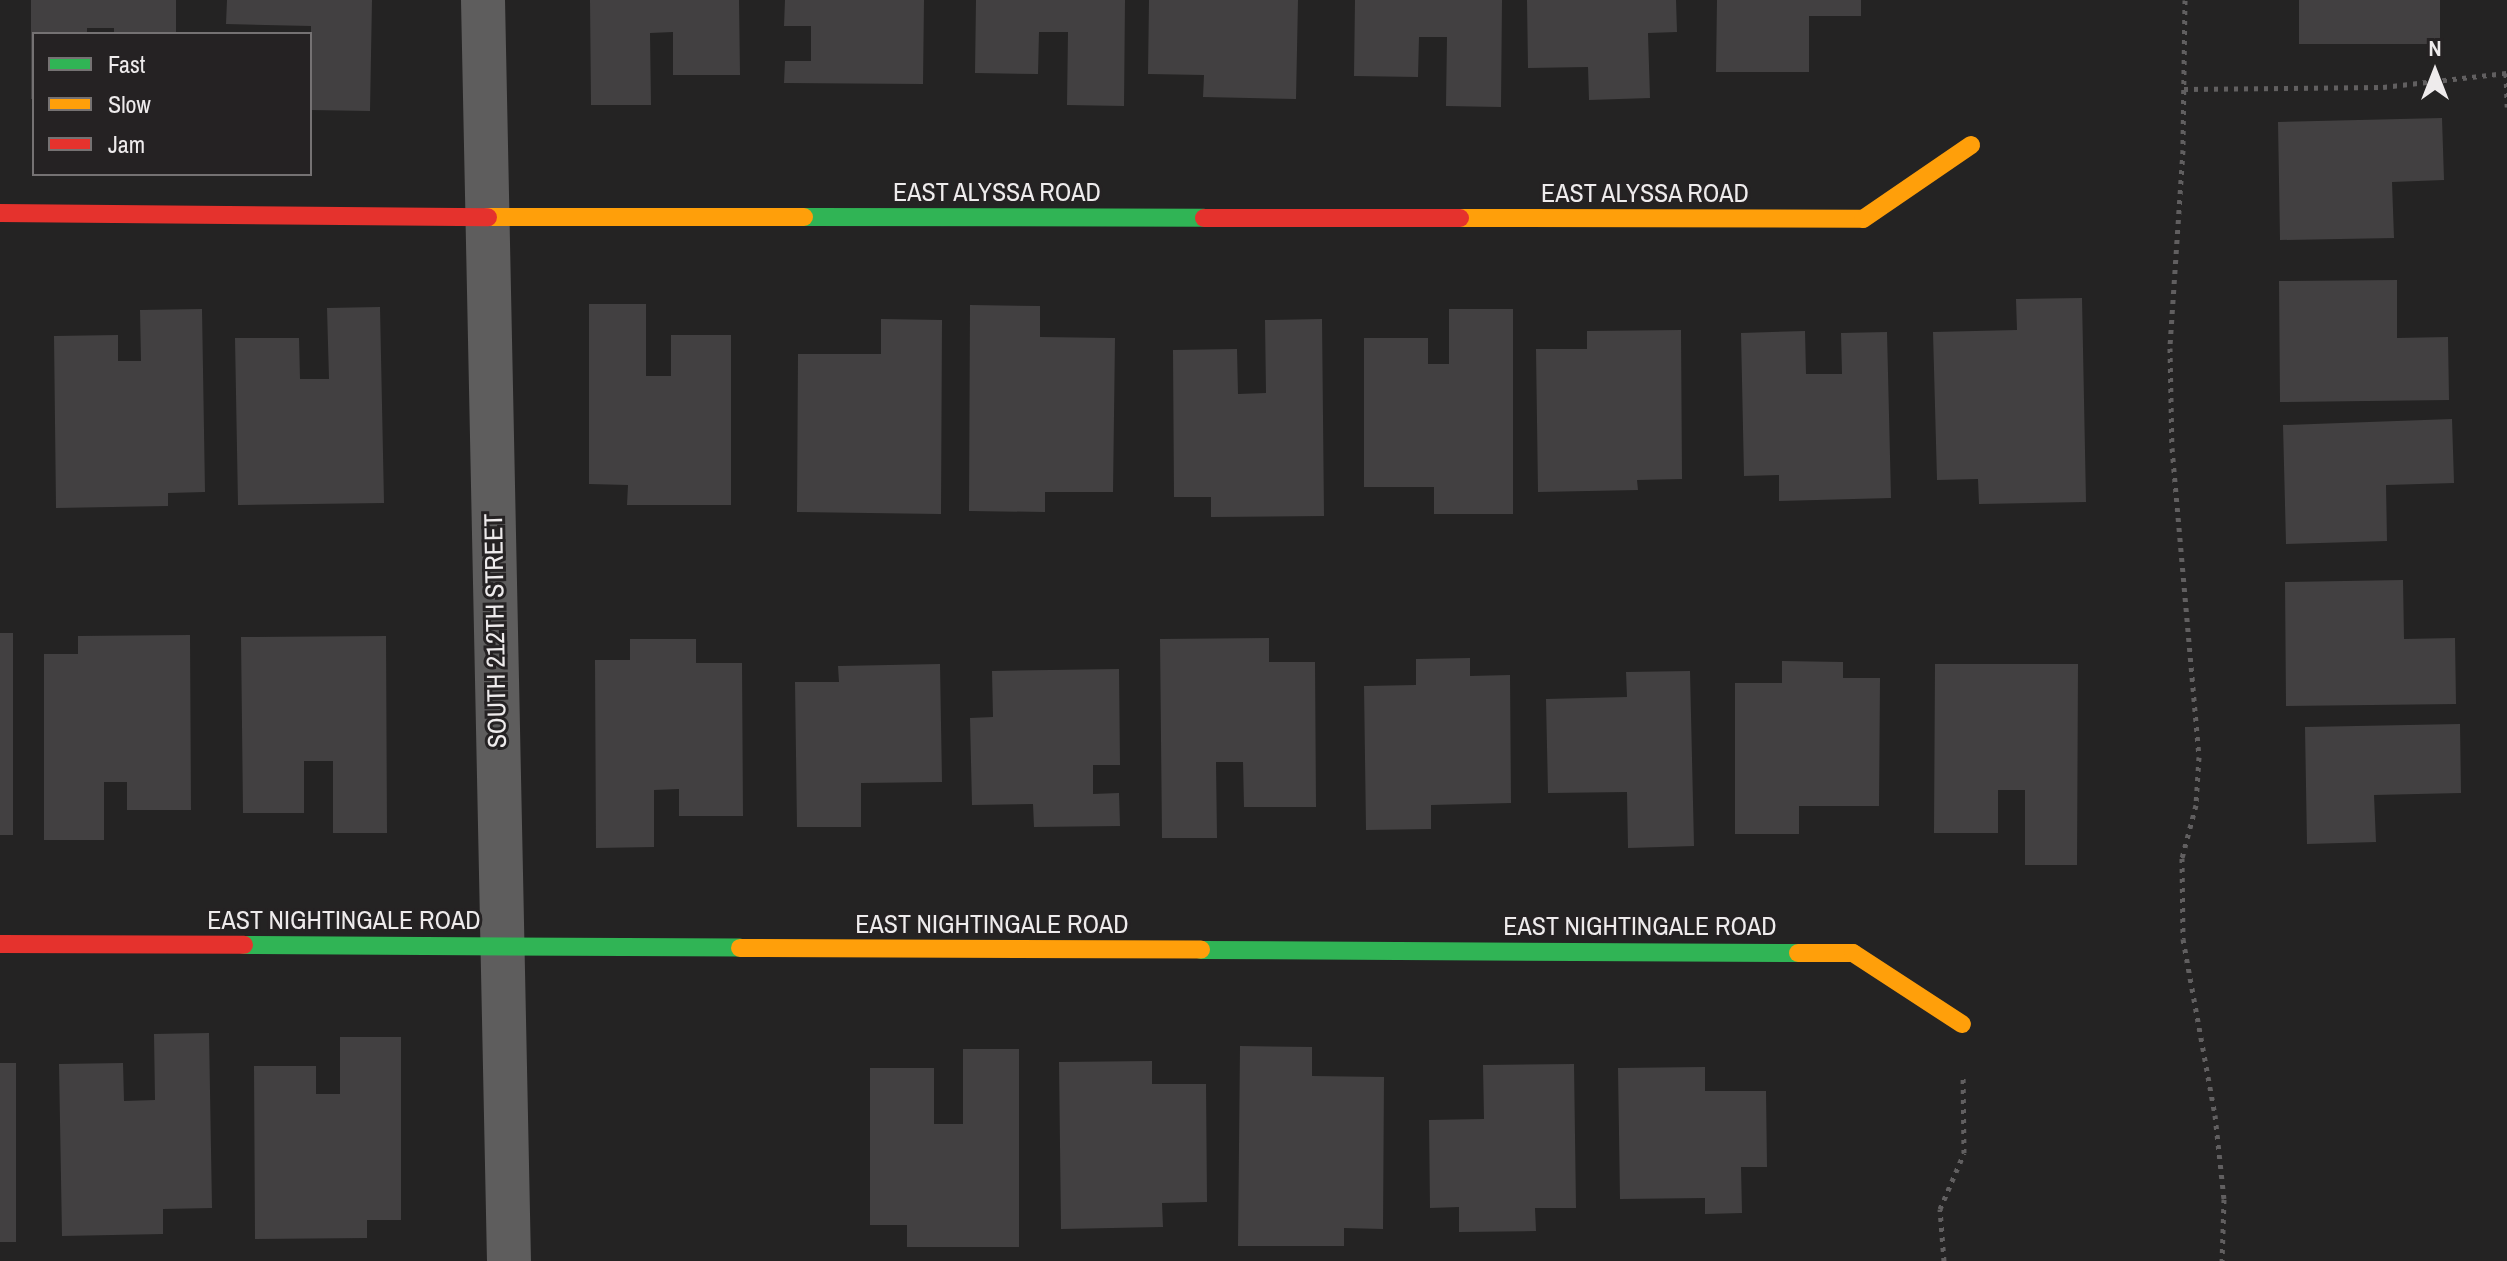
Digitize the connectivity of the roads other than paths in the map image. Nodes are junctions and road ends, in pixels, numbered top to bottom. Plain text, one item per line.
1 (483, 0) edge
2 (1971, 145) dead end
3 (0, 213) edge
4 (487, 217) junction
5 (0, 944) edge
6 (501, 948) junction
7 (1962, 1024) road end
8 (509, 1261) edge

1 - 4 street, SOUTH 212TH STREET
2 - 4 street, EAST ALYSSA ROAD
3 - 4 street, EAST ALYSSA ROAD
4 - 6 street, SOUTH 212TH STREET
5 - 6 street, EAST NIGHTINGALE ROAD
6 - 7 street, EAST NIGHTINGALE ROAD
6 - 8 street, SOUTH 212TH STREET

